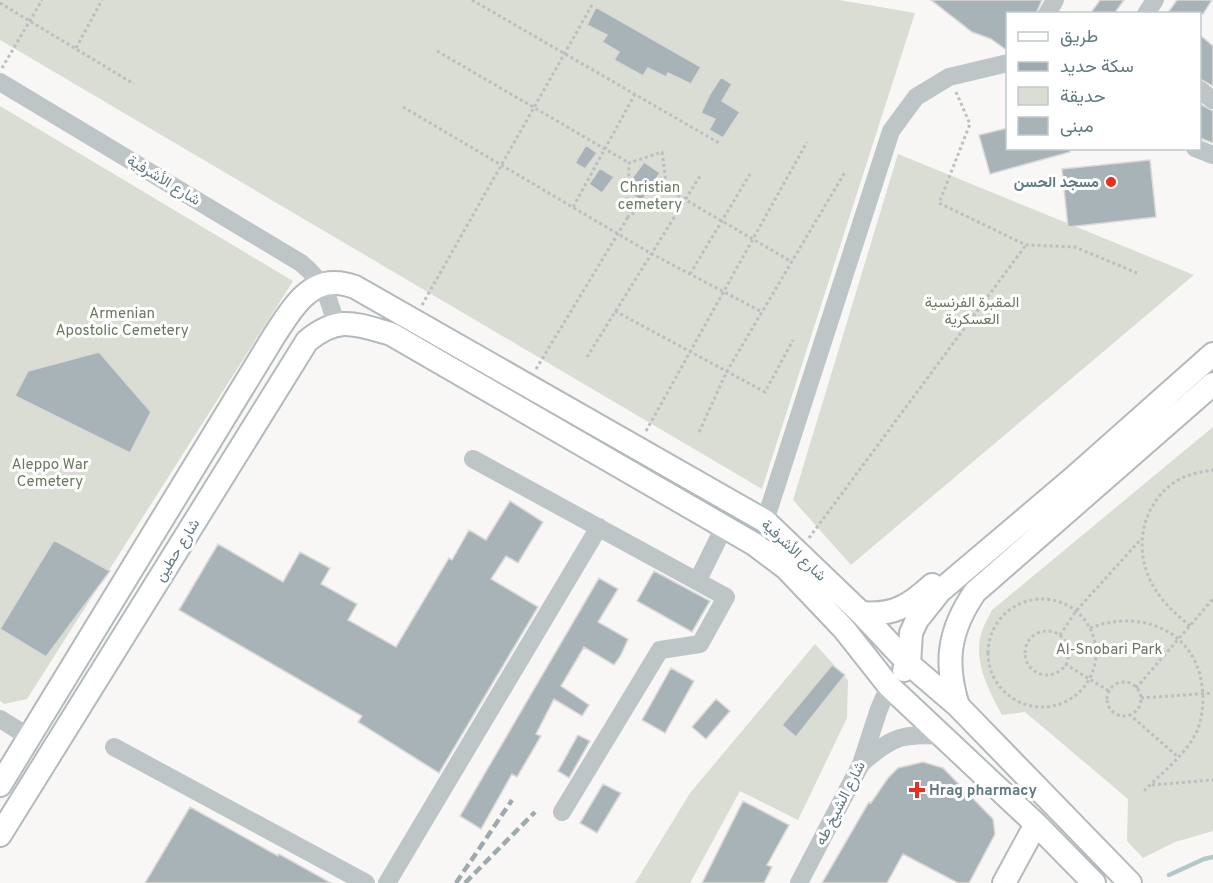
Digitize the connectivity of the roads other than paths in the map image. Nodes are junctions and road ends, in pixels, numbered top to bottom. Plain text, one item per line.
1 (1003, 68) edge
2 (0, 82) edge
3 (1201, 91) edge
4 (1213, 100) edge
5 (323, 284) junction
6 (336, 324) junction
7 (1213, 354) edge
8 (1213, 384) edge
9 (473, 459) dead end
10 (765, 521) junction
11 (599, 527) junction
12 (724, 527) junction
13 (999, 542) junction
14 (698, 580) junction
15 (861, 614) junction
16 (909, 664) junction
17 (890, 686) junction
18 (958, 706) junction
19 (0, 719) edge
20 (944, 736) junction
21 (29, 737) junction
22 (114, 747) dead end
23 (861, 764) junction
24 (0, 785) edge
25 (562, 812) dead end
26 (1036, 824) junction
27 (0, 835) edge
28 (366, 883) edge
29 (387, 883) edge
30 (799, 883) edge
31 (1004, 883) edge
32 (1094, 883) edge
33 (1130, 883) edge

1 - 10 street
2 - 5 street, شارع الأشرفية
3 - 4 street
5 - 6 street, شارع الأشرفية
5 - 10 main road, شارع الأشرفية
5 - 21 main road, شارع حطين
6 - 12 main road, شارع الأشرفية
6 - 27 main road, شارع حطين
7 - 13 main road
8 - 18 main road
9 - 11 street
10 - 15 main road, شارع الأشرفية
11 - 14 street
11 - 29 street
12 - 14 street
12 - 17 main road, شارع الأشرفية
13 - 15 main road
13 - 16 main road
14 - 25 street
15 - 16 main road, شارع الأشرفية
16 - 17 main road
16 - 18 main road, شارع الأشرفية
17 - 20 main road, شارع الأشرفية
17 - 23 street, شارع الشيخ طه
18 - 33 main road, شارع الأشرفية
19 - 21 street
20 - 23 street
20 - 26 main road, شارع الأشرفية
21 - 24 main road, شارع حطين
22 - 28 street
23 - 30 street, شارع الشيخ طه
26 - 31 main road
26 - 32 main road, شارع الأشرفية

